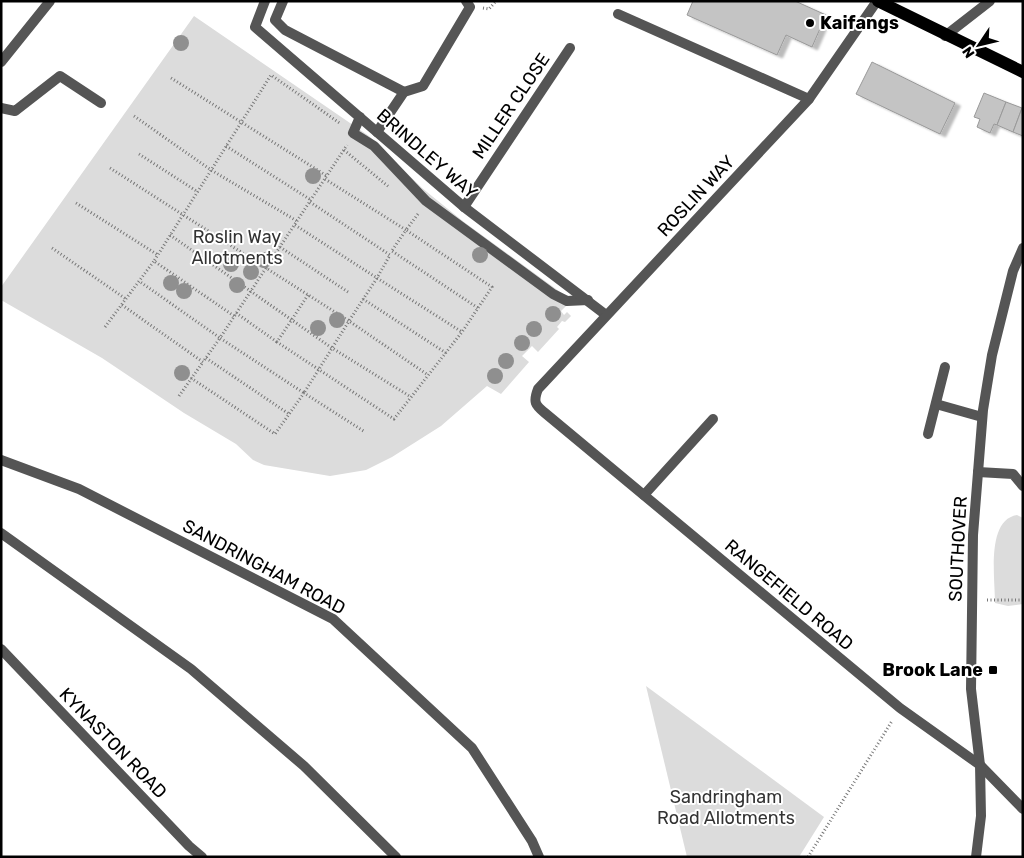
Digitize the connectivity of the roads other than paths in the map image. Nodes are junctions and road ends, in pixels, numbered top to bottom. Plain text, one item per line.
1 (50, 1) edge
2 (264, 1) edge
3 (283, 1) edge
4 (466, 1) edge
5 (877, 1) edge
6 (990, 1) edge
7 (618, 14) dead end
8 (945, 36) junction
9 (570, 48) dead end
10 (1, 62) edge
11 (1023, 72) edge
12 (404, 92) junction
13 (809, 99) junction
14 (101, 103) dead end
15 (1, 108) edge
16 (360, 118) junction
17 (377, 132) junction
18 (464, 207) junction
19 (1023, 248) edge
20 (588, 300) junction
21 (606, 315) junction
22 (945, 367) dead end
23 (936, 404) junction
24 (536, 405) joint
25 (982, 417) junction
26 (713, 419) dead end
27 (928, 434) dead end
28 (1, 460) edge
29 (978, 472) junction
30 (1023, 486) edge
31 (644, 495) junction
32 (1, 533) edge
33 (1, 649) edge
34 (980, 765) junction
35 (1023, 809) edge
36 (202, 857) edge
37 (396, 857) edge
38 (539, 857) edge
39 (976, 857) edge

1 - 10 street
2 - 16 street, BRINDLEY WAY
3 - 12 street
4 - 12 street
5 - 8 main road
5 - 13 street, ROSLIN WAY
6 - 8 street
7 - 13 street
8 - 11 main road
9 - 18 street, MILLER CLOSE
12 - 17 street
13 - 21 street, ROSLIN WAY
14 - 15 street
16 - 17 street, BRINDLEY WAY
16 - 20 street
17 - 18 street, BRINDLEY WAY
18 - 20 street, BRINDLEY WAY
19 - 25 street, SOUTHOVER
20 - 21 street, BRINDLEY WAY
21 - 24 street, ROSLIN WAY
22 - 23 street
23 - 25 street
23 - 27 street
24 - 31 street, RANGEFIELD ROAD
25 - 29 street, SOUTHOVER
26 - 31 street
28 - 38 street, SANDRINGHAM ROAD
29 - 30 street
29 - 34 street, SOUTHOVER
31 - 34 street, RANGEFIELD ROAD
32 - 37 street
33 - 36 street, KYNASTON ROAD
34 - 35 street, RANGEFIELD ROAD
34 - 39 street, SOUTHOVER

